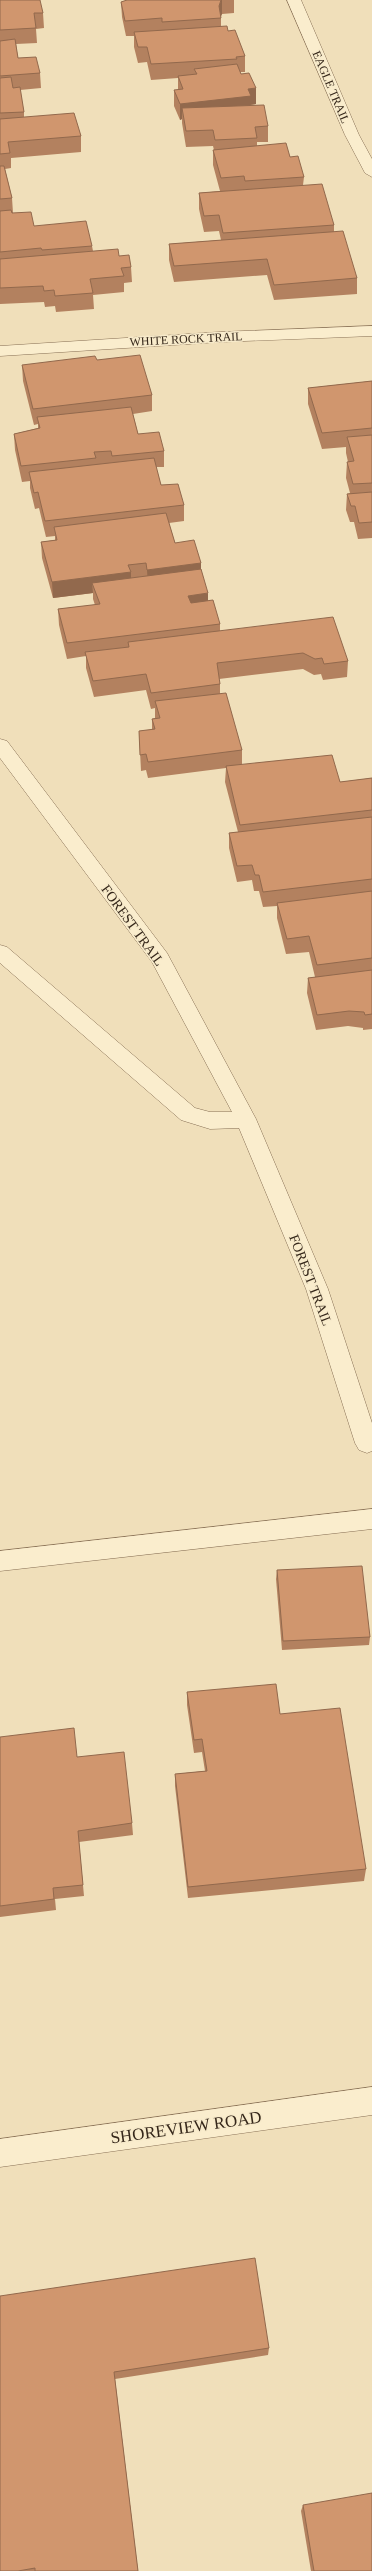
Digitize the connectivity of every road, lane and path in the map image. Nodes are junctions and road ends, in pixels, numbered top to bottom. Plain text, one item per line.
1 (294, 0) edge
2 (372, 173) edge
3 (372, 331) edge
4 (0, 351) edge
5 (0, 745) edge
6 (0, 952) edge
7 (246, 1119) junction
8 (368, 1444) dead end
9 (372, 1519) edge
10 (0, 1561) edge
11 (372, 2101) edge
12 (0, 2154) edge

1 - 2 street, EAGLE TRAIL
3 - 4 street, WHITE ROCK TRAIL
5 - 7 street, FOREST TRAIL
6 - 7 street
7 - 8 street, FOREST TRAIL
9 - 10 street
11 - 12 street, SHOREVIEW ROAD

